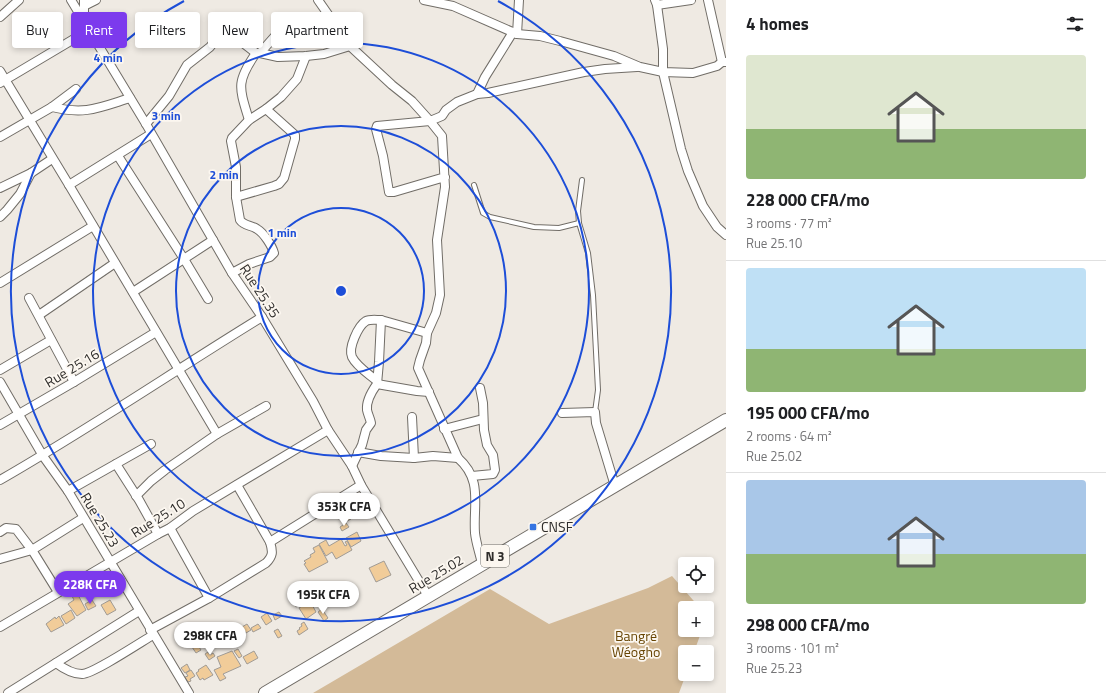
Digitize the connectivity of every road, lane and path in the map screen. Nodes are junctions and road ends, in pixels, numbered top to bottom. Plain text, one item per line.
1 (19, 0) edge
2 (71, 0) edge
3 (96, 0) edge
4 (318, 0) edge
5 (424, 0) edge
6 (519, 0) edge
7 (691, 0) edge
8 (708, 0) edge
9 (84, 3) edge
10 (656, 3) edge
11 (78, 12) edge
12 (326, 12) edge
13 (0, 17) edge
14 (515, 33) junction
15 (271, 39) edge
16 (71, 41) edge
17 (100, 48) edge
18 (344, 48) edge
19 (352, 48) edge
20 (258, 53) junction
21 (306, 56) junction
22 (724, 62) edge
23 (640, 67) junction
24 (0, 71) edge
25 (664, 72) junction
26 (3, 81) edge
27 (76, 89) dead end
28 (477, 94) junction
29 (130, 98) junction
30 (52, 107) junction
31 (266, 109) junction
32 (29, 119) junction
33 (248, 120) junction
34 (430, 120) junction
35 (146, 124) junction
36 (151, 134) junction
37 (0, 137) edge
38 (118, 156) junction
39 (52, 158) junction
40 (31, 173) junction
41 (445, 177) junction
42 (582, 180) dead end
43 (69, 185) junction
44 (474, 185) dead end
45 (0, 188) edge
46 (236, 197) junction
47 (0, 217) edge
48 (578, 223) junction
49 (93, 226) junction
50 (726, 235) edge
51 (213, 240) junction
52 (184, 259) junction
53 (115, 263) junction
54 (232, 273) junction
55 (0, 283) edge
56 (132, 292) junction
57 (29, 298) dead end
58 (208, 299) dead end
59 (39, 315) junction
60 (262, 317) junction
61 (381, 320) junction
62 (156, 332) junction
63 (427, 334) junction
64 (51, 340) junction
65 (178, 369) junction
66 (0, 370) edge
67 (0, 382) edge
68 (74, 382) junction
69 (377, 382) junction
70 (480, 388) dead end
71 (429, 392) junction
72 (266, 406) dead end
73 (595, 412) junction
74 (562, 413) dead end
75 (18, 414) junction
76 (412, 417) dead end
77 (483, 419) junction
78 (726, 420) edge
79 (0, 425) edge
80 (444, 429) junction
81 (328, 430) junction
82 (218, 434) junction
83 (151, 444) dead end
84 (358, 452) junction
85 (43, 456) junction
86 (414, 458) junction
87 (458, 458) junction
88 (116, 464) junction
89 (352, 466) junction
90 (472, 476) junction
91 (0, 480) edge
92 (237, 485) junction
93 (361, 485) junction
94 (615, 486) junction
95 (68, 492) junction
96 (136, 496) junction
97 (83, 518) junction
98 (170, 528) junction
99 (0, 532) edge
100 (158, 534) junction
101 (270, 542) junction
102 (32, 550) junction
103 (0, 559) edge
104 (110, 563) junction
105 (482, 564) junction
106 (58, 592) junction
107 (428, 596) junction
108 (209, 598) junction
109 (139, 612) junction
110 (0, 627) edge
111 (152, 632) junction
112 (56, 663) junction
113 (8, 693) edge
114 (189, 693) edge
115 (265, 693) edge

1 - 13 street
2 - 11 street, Rue 25.35
3 - 9 street
4 - 12 street
5 - 14 street
6 - 14 street
7 - 10 street
8 - 22 street
10 - 25 street
14 - 23 street
14 - 28 street
15 - 20 street
16 - 26 street
17 - 29 street, Rue 25.35
18 - 21 street
19 - 34 street
20 - 21 street
20 - 33 street
20 - 35 street
21 - 31 street
22 - 25 street
23 - 25 street
23 - 28 street
24 - 26 street
25 - 50 street
26 - 32 street
27 - 30 street
28 - 34 street
29 - 30 street
29 - 35 street, Rue 25.35
30 - 32 street
31 - 33 street
31 - 46 street
32 - 37 street
32 - 39 street
33 - 46 street
34 - 41 street
34 - 41 street
35 - 36 street, Rue 25.35
36 - 38 street
36 - 51 street, Rue 25.35
38 - 43 street
38 - 52 street
39 - 40 street
39 - 43 street
40 - 45 street
40 - 47 street
41 - 63 street
42 - 48 lane
43 - 49 street
44 - 48 lane
46 - 54 street
48 - 73 lane
49 - 53 street
49 - 55 street
51 - 52 street
51 - 54 street, Rue 25.35
52 - 56 street
52 - 58 street
53 - 56 street
53 - 59 street
54 - 60 street, Rue 25.35
56 - 62 street
57 - 59 street
59 - 64 street
60 - 65 street
60 - 81 street, Rue 25.35
61 - 63 street
61 - 69 street
61 - 69 street
62 - 65 street
62 - 68 street, Rue 25.16
63 - 71 street
64 - 66 street
64 - 68 street
65 - 82 street
65 - 85 street
67 - 75 street, Rue 25.23
68 - 75 street, Rue 25.16
69 - 71 street
69 - 84 street
70 - 77 street
71 - 80 street
72 - 82 street
73 - 74 street
73 - 94 street
75 - 79 street, Rue 25.16
75 - 85 street, Rue 25.23
76 - 86 street
77 - 80 street
77 - 90 street
78 - 94 main road, Rue 25.02 / N 3
80 - 87 street
81 - 89 street, Rue 25.35
81 - 92 street, Rue 25.10
82 - 96 street
83 - 88 street
84 - 86 street
84 - 89 street
85 - 91 street
85 - 95 street, Rue 25.23
86 - 87 street
87 - 90 street
88 - 95 street
88 - 96 street
89 - 93 street, Rue 25.35
90 - 105 street
92 - 98 street, Rue 25.10
92 - 101 street
93 - 101 street
93 - 107 street, Rue 25.35
94 - 105 main road, Rue 25.02 / N 3
95 - 97 street, Rue 25.23
96 - 100 street
97 - 102 street
97 - 104 street, Rue 25.23
98 - 100 street, Rue 25.10
98 - 108 street
99 - 102 street
100 - 104 street, Rue 25.10
101 - 108 street
102 - 103 street
102 - 106 street
104 - 106 street, Rue 25.10
104 - 109 street, Rue 25.23
105 - 107 main road, Rue 25.02 / N 3
106 - 110 street, Rue 25.10
107 - 115 main road, Rue 25.02 / N 3
108 - 111 street
109 - 111 street, Rue 25.23
109 - 112 street
111 - 112 street
111 - 114 street, Rue 25.23
112 - 113 street

